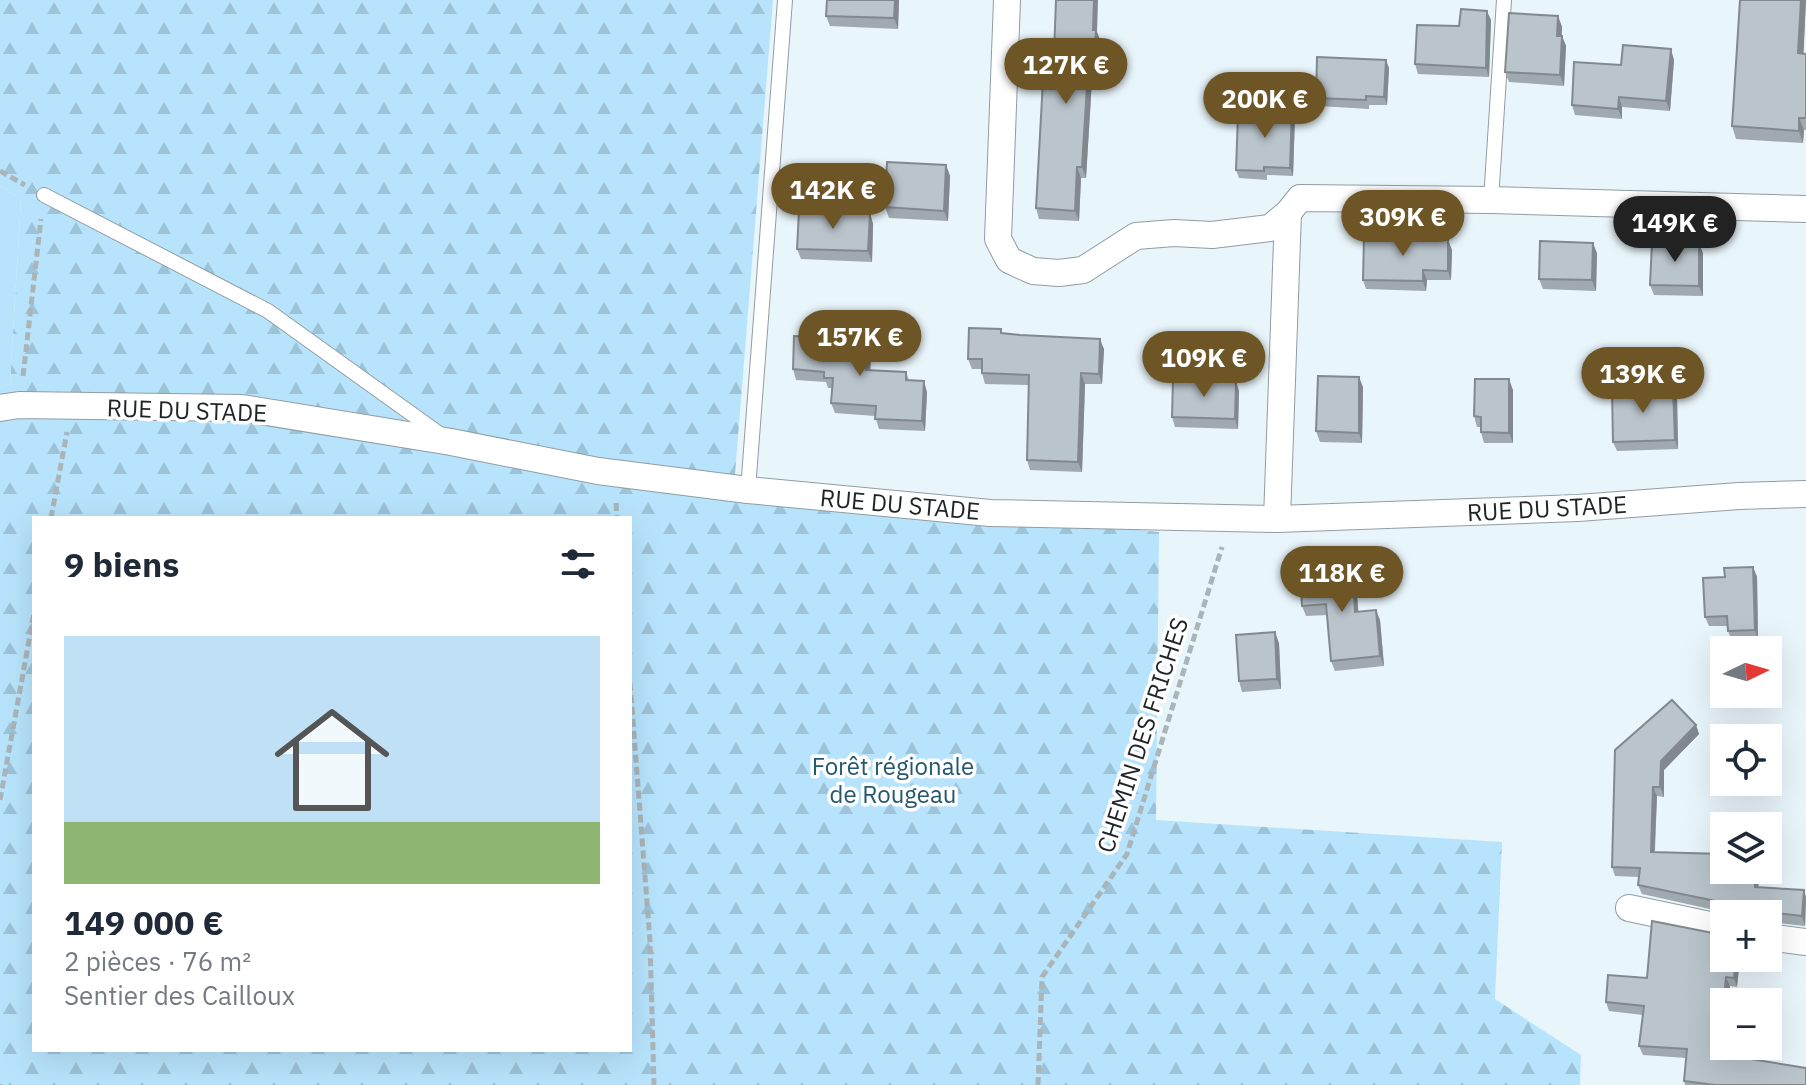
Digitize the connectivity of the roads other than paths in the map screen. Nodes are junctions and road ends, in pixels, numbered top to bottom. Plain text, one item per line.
1 (785, 0) edge
2 (1007, 0) edge
3 (1504, 0) edge
4 (44, 195) road end
5 (1491, 200) junction
6 (1806, 209) edge
7 (1288, 213) junction
8 (10, 406) edge
9 (451, 442) junction
10 (748, 490) junction
11 (1806, 494) edge
12 (1277, 519) junction
13 (1629, 908) dead end
14 (1710, 925) edge
15 (1782, 939) edge
16 (1806, 942) edge

1 - 10 lane
2 - 7 street
3 - 5 lane
4 - 9 lane
5 - 6 street
5 - 7 street
7 - 12 street
8 - 9 street, RUE DU STADE
9 - 10 street, RUE DU STADE
10 - 12 street, RUE DU STADE
11 - 12 street, RUE DU STADE
13 - 14 street
15 - 16 street

